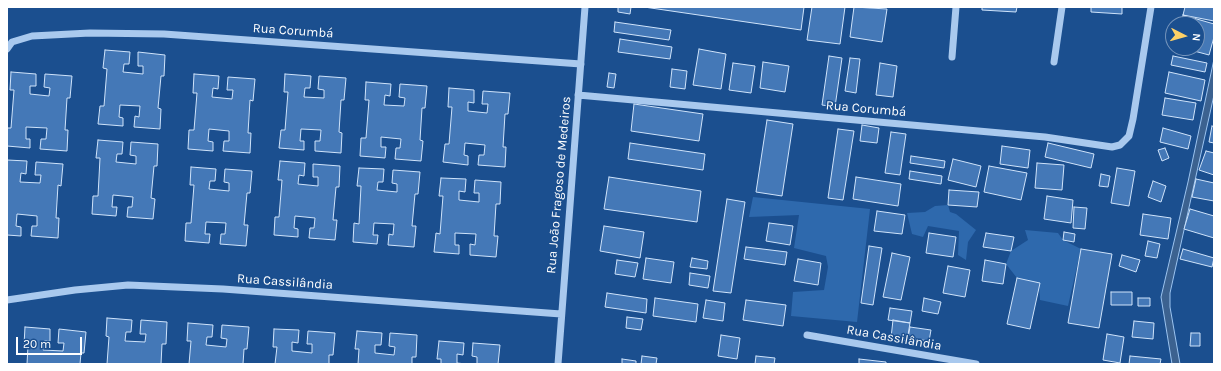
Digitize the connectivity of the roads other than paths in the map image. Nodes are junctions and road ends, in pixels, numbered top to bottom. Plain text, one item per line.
1 (585, 7) edge
2 (956, 7) edge
3 (1062, 7) edge
4 (1151, 7) edge
5 (7, 36) edge
6 (12, 42) junction
7 (7, 49) edge
8 (952, 57) dead end
9 (1054, 62) dead end
10 (581, 64) junction
11 (578, 95) junction
12 (7, 300) edge
13 (561, 314) junction
14 (807, 335) dead end
15 (558, 364) edge
16 (976, 364) edge

1 - 10 street, Rua João Fragoso de Medeiros
2 - 8 street
3 - 9 street
4 - 11 street, Rua Corumbá
5 - 6 street
6 - 7 street
6 - 10 street, Rua Corumbá
10 - 11 street, Rua João Fragoso de Medeiros
11 - 13 street, Rua João Fragoso de Medeiros
12 - 13 street, Rua Cassilândia
13 - 15 street, Rua João Fragoso de Medeiros
14 - 16 street, Rua Cassilândia

